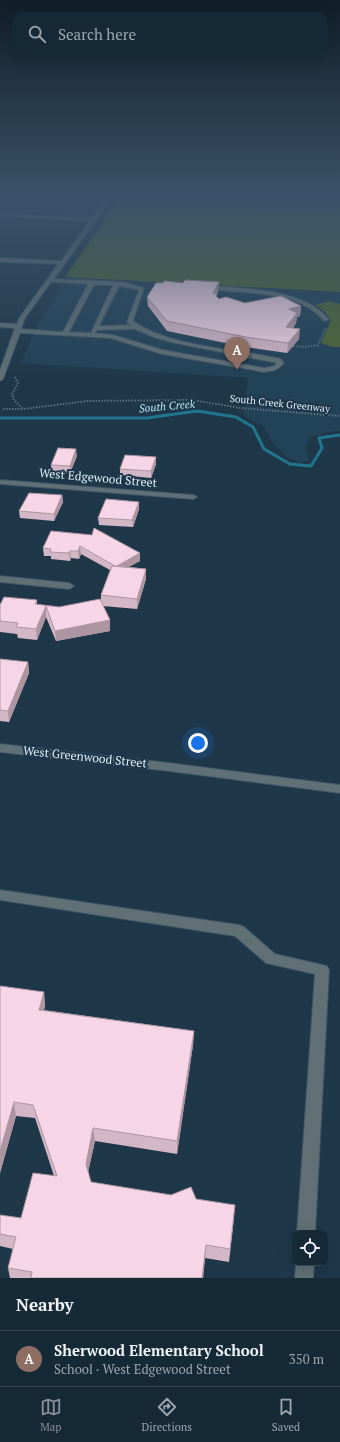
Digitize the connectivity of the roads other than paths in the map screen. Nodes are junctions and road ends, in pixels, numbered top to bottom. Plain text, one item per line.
1 (66, 259) edge
2 (0, 260) edge
3 (63, 263) junction
4 (50, 280) junction
5 (92, 283) junction
6 (117, 284) junction
7 (198, 287) edge
8 (149, 288) dead end
9 (142, 290) junction
10 (326, 320) road end
11 (0, 325) edge
12 (20, 326) junction
13 (61, 326) dead end
14 (134, 327) junction
15 (73, 328) junction
16 (113, 328) junction
17 (94, 331) junction
18 (111, 336) junction
19 (0, 379) edge
20 (0, 482) edge
21 (193, 497) dead end
22 (0, 579) edge
23 (69, 586) dead end
24 (0, 748) edge
25 (340, 789) edge
26 (0, 895) edge
27 (306, 1230) edge
28 (305, 1266) edge
29 (304, 1278) edge

1 - 3 street
2 - 3 street
3 - 4 street
4 - 5 street
4 - 12 street
5 - 6 street
5 - 15 street
6 - 9 street
6 - 17 street
7 - 10 street
8 - 9 street
9 - 14 street
11 - 12 street
12 - 15 street
12 - 19 street
13 - 15 street
14 - 16 street
14 - 18 street
15 - 17 street
15 - 17 street
16 - 17 street
16 - 18 street
17 - 18 street
20 - 21 street, West Edgewood Street
22 - 23 street
24 - 25 street, West Greenwood Street
26 - 27 street
28 - 29 street

